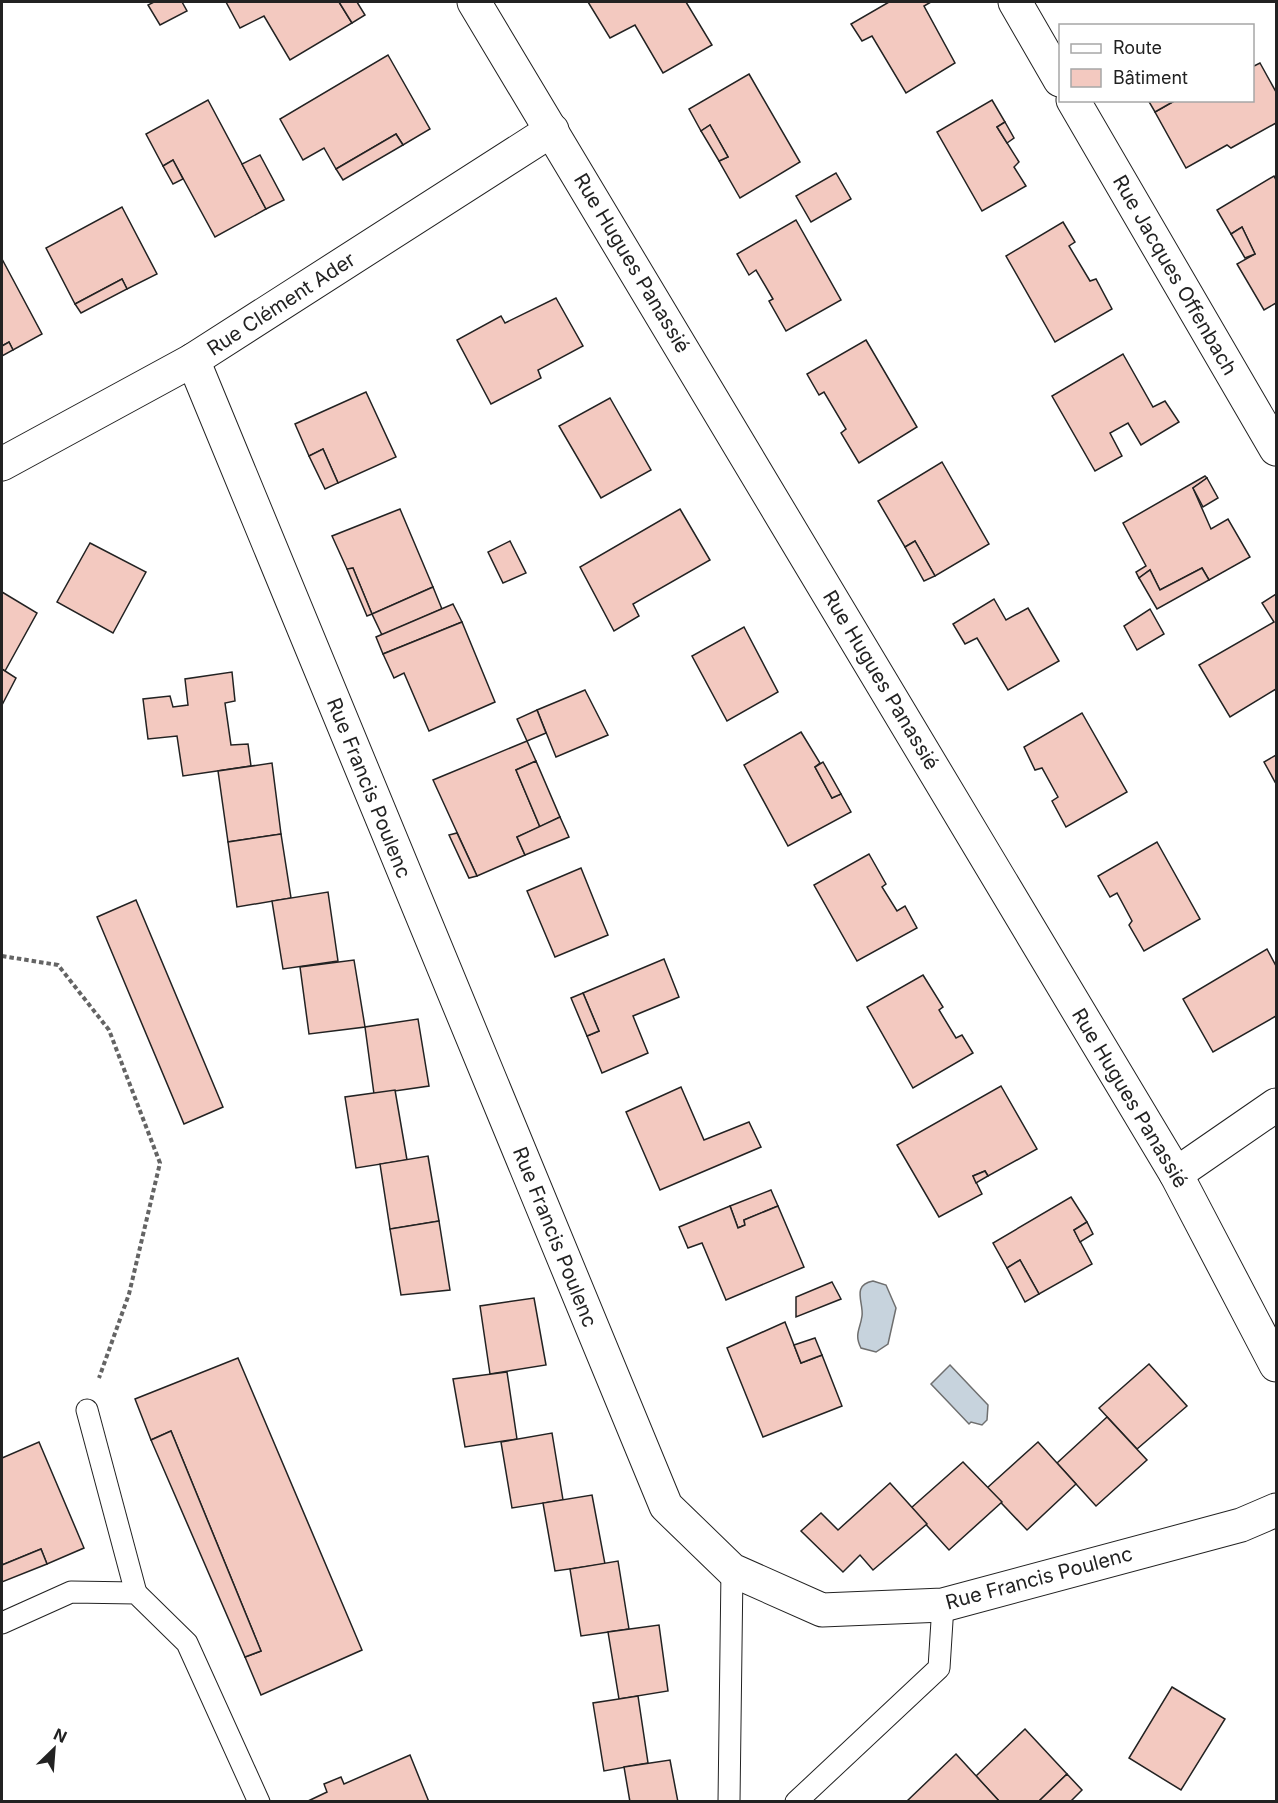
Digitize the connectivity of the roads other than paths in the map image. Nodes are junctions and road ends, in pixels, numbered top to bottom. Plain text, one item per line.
1 (474, 2) edge
2 (1015, 2) edge
3 (1059, 78) edge
4 (1074, 102) edge
5 (552, 130) junction
6 (193, 360) junction
7 (1276, 449) edge
8 (2, 464) edge
9 (1276, 1106) edge
10 (1176, 1174) junction
11 (1276, 1365) edge
12 (87, 1410) road end
13 (1276, 1510) edge
14 (732, 1570) junction
15 (136, 1593) junction
16 (943, 1605) junction
17 (2, 1623) edge
18 (259, 1802) edge
19 (729, 1802) edge
20 (796, 1802) edge

1 - 5 street, Rue Hugues Panassié
2 - 3 street
4 - 7 street, Rue Jacques Offenbach
5 - 6 street, Rue Clément Ader
5 - 10 street, Rue Hugues Panassié
6 - 8 street, Rue Clément Ader
6 - 14 street, Rue Francis Poulenc
9 - 10 street
10 - 11 street, Rue Hugues Panassié
12 - 15 lane
13 - 16 street, Rue Francis Poulenc
14 - 16 street, Rue Francis Poulenc
14 - 19 lane
15 - 17 lane
15 - 18 lane
16 - 20 lane

